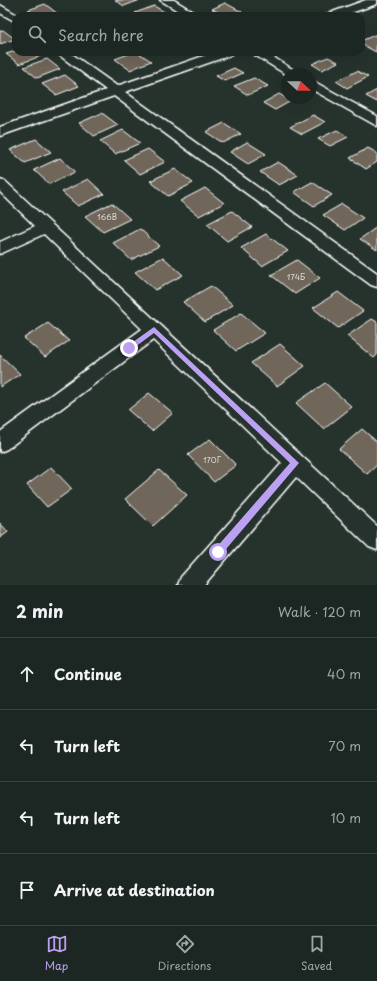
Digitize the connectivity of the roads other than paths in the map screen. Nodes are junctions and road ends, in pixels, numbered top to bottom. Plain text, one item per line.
1 (166, 0) edge
2 (377, 0) edge
3 (358, 2) edge
4 (0, 8) edge
5 (377, 11) edge
6 (187, 12) edge
7 (339, 12) edge
8 (12, 16) edge
9 (67, 56) edge
10 (216, 56) edge
11 (263, 56) edge
12 (284, 68) edge
13 (317, 87) edge
14 (115, 91) junction
15 (377, 122) edge
16 (0, 132) edge
17 (0, 184) edge
18 (46, 227) junction
19 (0, 249) edge
20 (377, 281) edge
21 (154, 330) junction
22 (0, 442) edge
23 (295, 463) junction
24 (377, 540) edge
25 (189, 585) edge

1 - 6 street
2 - 3 street
3 - 5 street
3 - 7 street
4 - 8 street
9 - 14 street
10 - 14 street
11 - 12 street
13 - 15 street
14 - 16 street
14 - 20 street
17 - 18 street
18 - 19 street
18 - 21 street
21 - 22 street
21 - 23 street
23 - 24 street
23 - 25 street

